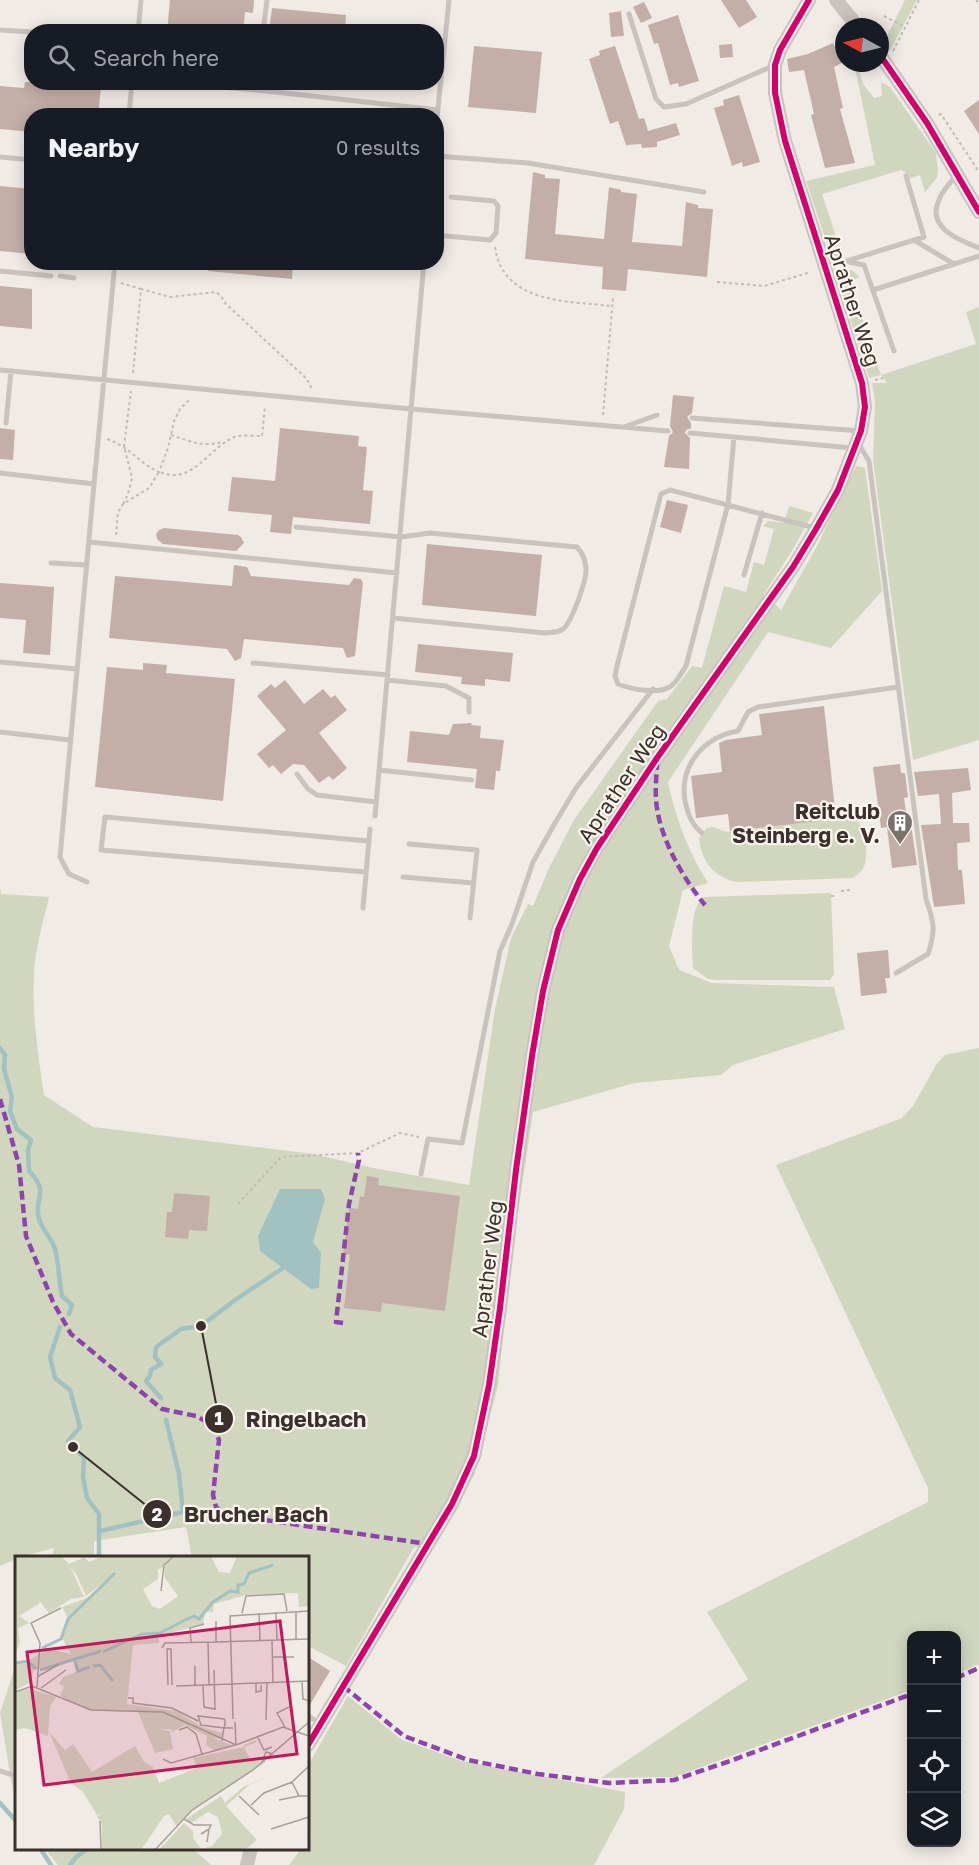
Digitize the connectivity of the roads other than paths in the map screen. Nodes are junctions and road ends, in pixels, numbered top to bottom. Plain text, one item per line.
1 (141, 0) edge
2 (267, 0) edge
3 (449, 0) edge
4 (809, 0) edge
5 (836, 0) edge
6 (629, 14) dead end
7 (851, 18) edge
8 (139, 24) edge
9 (264, 24) edge
10 (0, 30) edge
11 (24, 32) edge
12 (444, 50) edge
13 (775, 65) junction
14 (889, 66) edge
15 (131, 90) edge
16 (257, 90) edge
17 (440, 90) edge
18 (130, 108) edge
19 (420, 108) edge
20 (438, 108) edge
21 (0, 157) edge
22 (444, 157) edge
23 (24, 159) edge
24 (957, 175) junction
25 (906, 176) dead end
26 (704, 192) dead end
27 (451, 197) dead end
28 (979, 212) edge
29 (444, 236) edge
30 (914, 240) junction
31 (979, 248) edge
32 (979, 256) edge
33 (847, 262) junction
34 (954, 264) junction
35 (826, 268) junction
36 (114, 270) edge
37 (423, 270) edge
38 (0, 271) edge
39 (51, 276) dead end
40 (60, 276) dead end
41 (74, 278) dead end
42 (873, 290) junction
43 (894, 351) dead end
44 (0, 370) edge
45 (11, 371) junction
46 (104, 380) junction
47 (411, 409) junction
48 (657, 415) dead end
49 (692, 418) dead end
50 (707, 419) junction
51 (6, 423) dead end
52 (622, 428) junction
53 (668, 431) dead end
54 (690, 433) dead end
55 (708, 435) junction
56 (734, 437) junction
57 (857, 440) junction
58 (0, 473) edge
59 (94, 484) junction
60 (728, 504) junction
61 (762, 513) junction
62 (296, 527) dead end
63 (816, 529) junction
64 (401, 537) junction
65 (89, 542) junction
66 (51, 562) dead end
67 (87, 565) junction
68 (397, 573) junction
69 (744, 575) dead end
70 (393, 618) junction
71 (0, 662) edge
72 (253, 663) dead end
73 (77, 669) junction
74 (388, 677) junction
75 (898, 687) junction
76 (653, 689) junction
77 (470, 712) dead end
78 (0, 732) edge
79 (70, 740) junction
80 (379, 770) junction
81 (297, 774) dead end
82 (472, 780) dead end
83 (376, 802) junction
84 (375, 816) dead end
85 (370, 829) dead end
86 (702, 832) dead end
87 (368, 841) junction
88 (409, 844) dead end
89 (366, 872) junction
90 (403, 877) dead end
91 (87, 882) dead end
92 (473, 884) junction
93 (363, 909) dead end
94 (470, 918) dead end
95 (896, 973) dead end
96 (421, 1174) dead end
97 (309, 1717) edge
98 (321, 1724) junction
99 (309, 1743) edge
100 (0, 1771) edge
101 (15, 1776) edge
102 (251, 1850) edge
103 (247, 1865) edge

1 - 8 lane
2 - 9 lane
3 - 12 lane
4 - 13 street, Aprather Weg
5 - 7 street
6 - 13 lane
10 - 11 lane
13 - 35 street, Aprather Weg
14 - 24 street
15 - 18 lane
16 - 19 lane
17 - 20 lane
21 - 23 lane
22 - 26 lane
24 - 28 street
24 - 31 lane
25 - 30 lane
27 - 29 lane
30 - 33 lane
30 - 34 lane
32 - 34 lane
33 - 35 lane
33 - 42 lane
34 - 42 lane
35 - 57 street, Aprather Weg
36 - 46 lane
37 - 47 lane
38 - 39 lane
40 - 41 lane
42 - 43 lane
44 - 45 lane
45 - 46 lane
45 - 51 lane
46 - 47 lane
46 - 59 lane
47 - 52 lane
47 - 64 lane
48 - 52 lane
49 - 50 lane
50 - 55 lane
50 - 57 lane
52 - 53 lane
54 - 55 lane
55 - 56 lane
56 - 57 lane
56 - 60 lane
57 - 63 street, Aprather Weg
57 - 75 lane
58 - 59 lane
59 - 65 lane
60 - 61 lane
60 - 76 lane
60 - 76 lane
61 - 63 lane
61 - 69 lane
62 - 64 lane
63 - 98 street, Aprather Weg
64 - 68 lane
64 - 70 lane
65 - 67 lane
65 - 68 lane
66 - 67 lane
67 - 73 lane
68 - 70 lane
70 - 74 lane
71 - 73 lane
72 - 74 lane
73 - 79 lane
74 - 77 lane
74 - 80 lane
75 - 86 lane
75 - 95 lane
76 - 96 lane
78 - 79 lane
79 - 91 lane
80 - 82 lane
80 - 83 lane
81 - 83 lane
83 - 84 lane
85 - 87 lane
87 - 89 lane
87 - 89 lane
88 - 92 lane
89 - 93 lane
90 - 92 lane
92 - 94 lane
97 - 98 lane
98 - 99 street, Aprather Weg
100 - 101 lane
102 - 103 street

